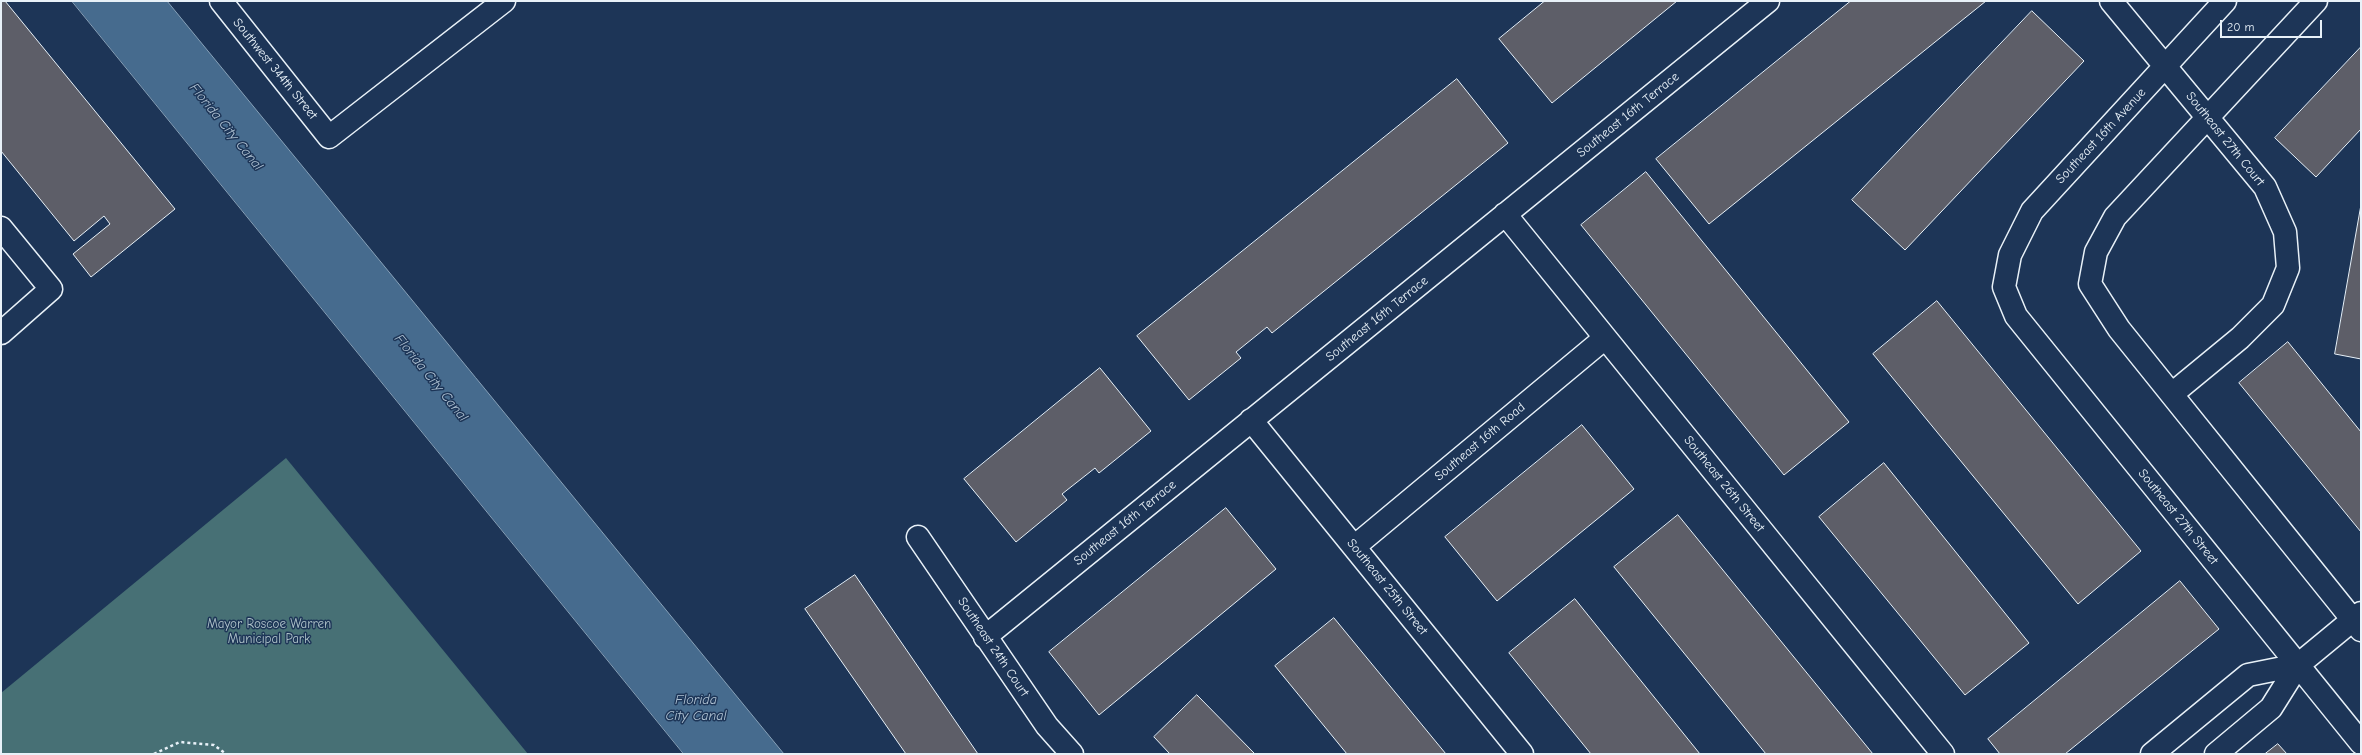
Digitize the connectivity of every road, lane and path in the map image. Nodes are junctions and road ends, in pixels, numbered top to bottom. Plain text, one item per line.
1 (221, 1) edge
2 (504, 1) edge
3 (1768, 1) edge
4 (2111, 1) edge
5 (2225, 1) edge
6 (2316, 1) edge
7 (2165, 67) junction
8 (2208, 117) junction
9 (1505, 214) junction
10 (1, 228) edge
11 (2004, 287) joint
12 (1, 332) edge
13 (1606, 338) junction
14 (2172, 394) junction
15 (1252, 420) junction
16 (918, 537) dead end
17 (1354, 547) junction
18 (2358, 621) edge
19 (985, 637) junction
20 (2298, 664) junction
21 (2361, 743) edge
22 (154, 754) edge
23 (226, 754) edge
24 (1072, 754) edge
25 (1522, 754) edge
26 (1942, 754) edge
27 (2152, 754) edge
28 (2216, 754) edge

1 - 2 street, Southwest 344th Street
3 - 9 street, Southeast 16th Terrace
4 - 7 street, Southeast 27th Court
5 - 7 street, Southeast 16th Avenue
6 - 8 street
7 - 8 street, Southeast 27th Court
7 - 11 street, Southeast 16th Avenue
8 - 14 street
8 - 14 street, Southeast 27th Court
9 - 13 street, Southeast 26th Street
9 - 15 street, Southeast 16th Terrace
10 - 12 street
11 - 20 street, Southeast 27th Street
13 - 17 street, Southeast 16th Road
13 - 26 street, Southeast 26th Street
14 - 18 street
15 - 17 street, Southeast 25th Street
15 - 19 street, Southeast 16th Terrace
16 - 19 street, Southeast 24th Court
17 - 25 street, Southeast 25th Street
18 - 20 street
19 - 24 street, Southeast 24th Court
20 - 21 street, Southeast 27th Street
20 - 27 street
20 - 28 street
22 - 23 path

